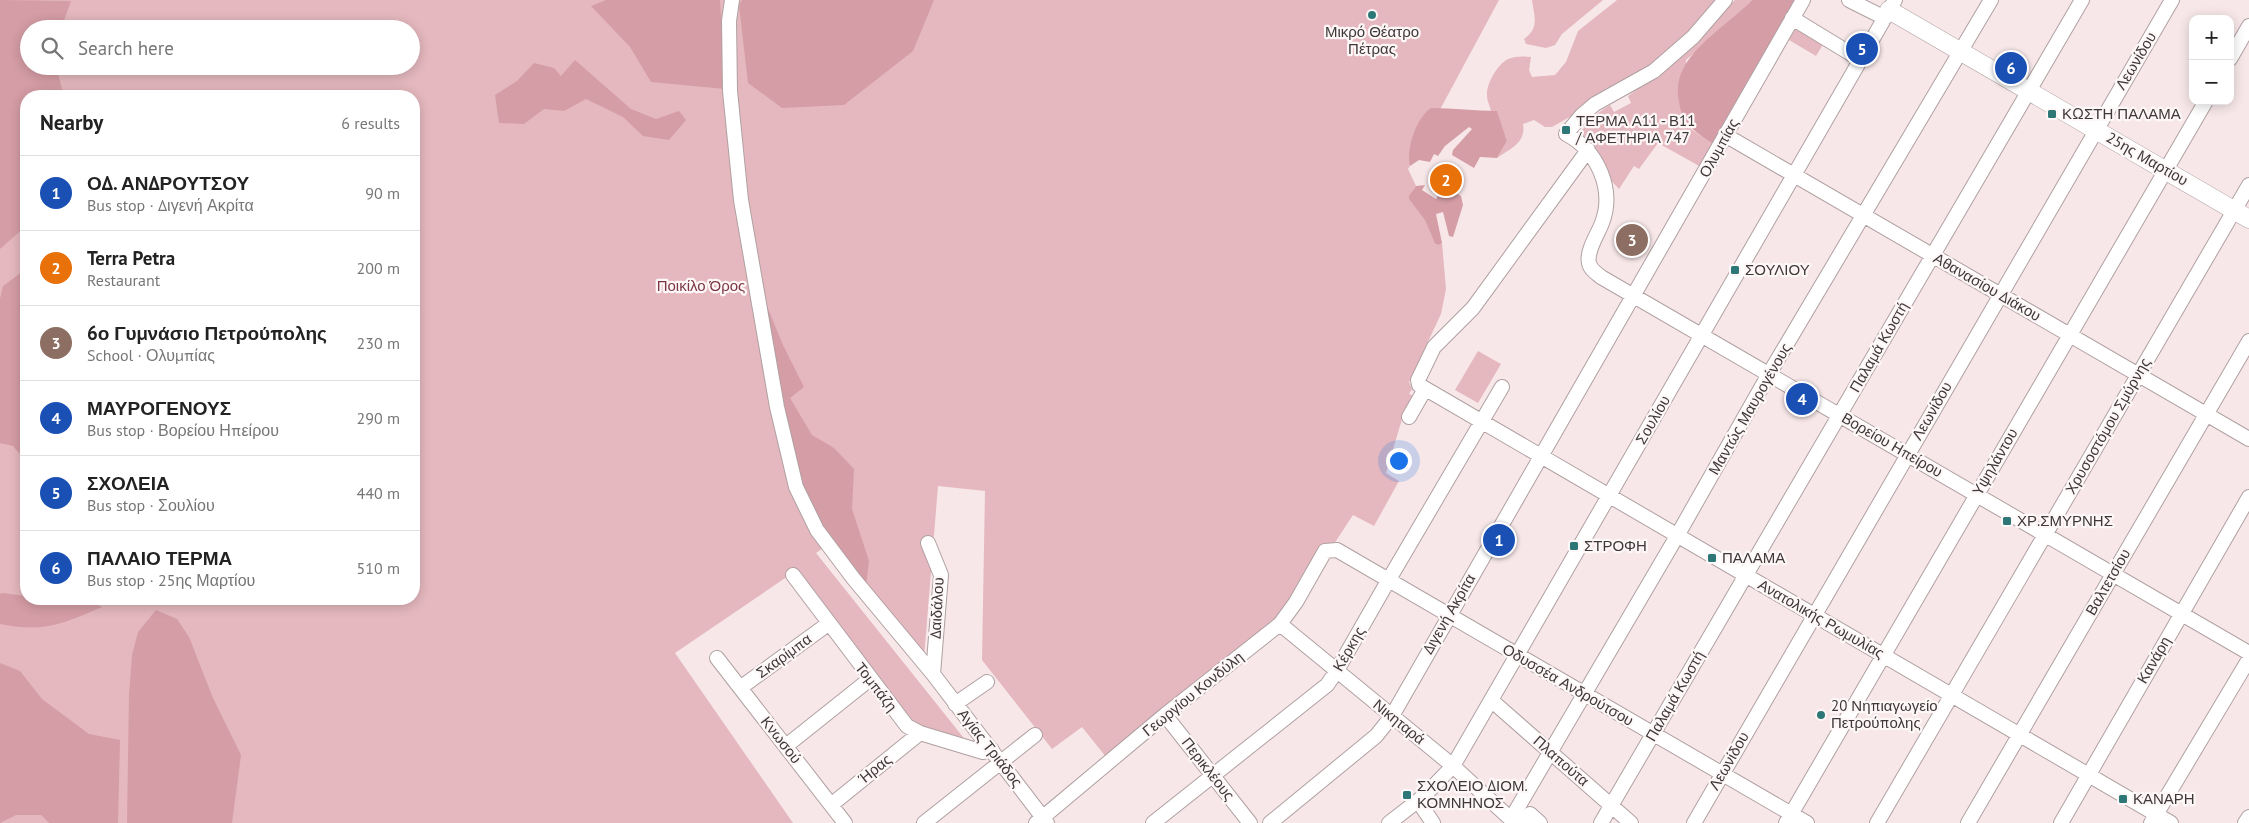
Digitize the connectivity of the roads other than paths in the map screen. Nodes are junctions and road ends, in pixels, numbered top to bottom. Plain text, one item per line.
1 (732, 0) edge
2 (1726, 0) edge
3 (1803, 0) edge
4 (1849, 0) edge
5 (1991, 0) edge
6 (2082, 0) edge
7 (2172, 0) edge
8 (1890, 10) edge
9 (1792, 18) junction
10 (2249, 26) edge
11 (1962, 52) junction
12 (2234, 52) edge
13 (1861, 60) junction
14 (2028, 90) junction
15 (2204, 105) edge
16 (2096, 130) junction
17 (1725, 135) junction
18 (1588, 150) junction
19 (2166, 170) junction
20 (1793, 174) junction
21 (2249, 185) edge
22 (2242, 214) edge
23 (1863, 215) junction
24 (1932, 255) junction
25 (1634, 295) junction
26 (2000, 295) junction
27 (1702, 335) junction
28 (2070, 335) junction
29 (2249, 341) edge
30 (1769, 374) junction
31 (2138, 375) junction
32 (1422, 387) junction
33 (1502, 387) dead end
34 (2206, 414) junction
35 (1840, 415) junction
36 (1409, 417) dead end
37 (1482, 421) junction
38 (2249, 439) edge
39 (1907, 454) junction
40 (1540, 456) junction
41 (1976, 494) junction
42 (1609, 496) junction
43 (2249, 497) edge
44 (2044, 534) junction
45 (1677, 536) junction
46 (928, 543) dead end
47 (1330, 549) joint
48 (2113, 574) junction
49 (793, 575) dead end
50 (1746, 576) junction
51 (1388, 580) junction
52 (2181, 613) junction
53 (1448, 615) junction
54 (1814, 615) junction
55 (828, 624) junction
56 (1280, 624) junction
57 (2249, 653) edge
58 (1517, 655) junction
59 (1882, 655) junction
60 (717, 658) dead end
61 (2249, 659) edge
62 (1336, 672) junction
63 (933, 674) junction
64 (870, 679) junction
65 (987, 682) dead end
66 (740, 688) junction
67 (1584, 695) junction
68 (1951, 695) junction
69 (1491, 700) junction
70 (956, 704) junction
71 (1165, 715) junction
72 (1392, 716) junction
73 (920, 733) junction
74 (1653, 734) junction
75 (1035, 735) dead end
76 (2020, 735) junction
77 (786, 746) junction
78 (992, 750) junction
79 (1550, 752) junction
80 (1001, 762) junction
81 (1453, 766) junction
82 (1722, 774) junction
83 (2088, 775) junction
84 (1212, 776) junction
85 (1418, 800) junction
86 (831, 805) junction
87 (1611, 806) junction
88 (2249, 816) edge
89 (1788, 818) edge
90 (2154, 819) edge
91 (1523, 820) edge
92 (1042, 821) edge
93 (845, 823) edge
94 (924, 823) edge
95 (1153, 823) edge
96 (1250, 823) edge
97 (1270, 823) edge
98 (1389, 823) edge
99 (1433, 823) edge
100 (1601, 823) edge
101 (1631, 823) edge
102 (1694, 823) edge
103 (1807, 823) edge
104 (1877, 823) edge
105 (1968, 823) edge
106 (2060, 823) edge
107 (2171, 823) edge
108 (2245, 823) edge

1 - 63 street, Αγίας Τριάδος
2 - 18 street, Βορείου Ηπείρου
3 - 9 street, Ολυμπίας
4 - 8 street
5 - 11 street, Μαντώς Μαυρογένους
6 - 14 street, Παλαμά Κωστή
7 - 16 street, Λεωνίδου
8 - 11 main road, 25ης Μαρτίου
8 - 13 street, Σουλίου
9 - 13 street
9 - 17 street, Ολυμπίας
10 - 12 street
11 - 14 main road, 25ης Μαρτίου
11 - 23 street, Μαντώς Μαυρογένους
13 - 20 street, Σουλίου
14 - 16 main road, 25ης Μαρτίου
14 - 24 street, Παλαμά Κωστή
15 - 19 street, Υψηλάντου
16 - 19 main road, 25ης Μαρτίου
16 - 26 street, Λεωνίδου
17 - 20 street, Αθανασίου Διάκου
17 - 25 street, Ολυμπίας
18 - 25 street, Βορείου Ηπείρου
18 - 32 street
19 - 22 main road, 25ης Μαρτίου
19 - 28 street, Υψηλάντου
20 - 23 street, Αθανασίου Διάκου
20 - 27 street, Σουλίου
21 - 22 street, Χρυσοστόμου Σμύρνης
22 - 31 street, Χρυσοστόμου Σμύρνης
23 - 24 street, Αθανασίου Διάκου
23 - 30 street, Μαντώς Μαυρογένους
24 - 26 street, Αθανασίου Διάκου
24 - 35 street, Παλαμά Κωστή
25 - 27 street, Βορείου Ηπείρου
25 - 40 street, Διγενή Ακρίτα
26 - 28 street, Αθανασίου Διάκου
26 - 39 street, Λεωνίδου
27 - 30 street, Βορείου Ηπείρου
27 - 42 street, Σουλίου
28 - 31 street, Αθανασίου Διάκου
28 - 41 street, Υψηλάντου
29 - 34 street, Βαλτετσίου
30 - 35 street, Βορείου Ηπείρου
30 - 45 street, Μαντώς Μαυρογένους
31 - 34 street, Αθανασίου Διάκου
31 - 44 street, Χρυσοστόμου Σμύρνης
32 - 36 street
32 - 37 street, Ανατολικής Ρωμυλίας
33 - 37 street, Κέρκης
34 - 38 street, Αθανασίου Διάκου
34 - 48 street, Βαλτετσίου
35 - 39 street, Βορείου Ηπείρου
35 - 50 street, Παλαμά Κωστή
37 - 40 street, Ανατολικής Ρωμυλίας
37 - 51 street, Κέρκης
39 - 41 street, Βορείου Ηπείρου
39 - 54 street, Λεωνίδου
40 - 42 street, Ανατολικής Ρωμυλίας
40 - 53 street, Διγενή Ακρίτα
41 - 44 street, Βορείου Ηπείρου
41 - 59 street, Υψηλάντου
42 - 45 street, Ανατολικής Ρωμυλίας
42 - 58 street, Σουλίου
43 - 52 street, Κανάρη
44 - 48 street, Βορείου Ηπείρου
44 - 68 street, Χρυσοστόμου Σμύρνης
45 - 50 street, Ανατολικής Ρωμυλίας
45 - 67 street, Μαντώς Μαυρογένους
46 - 63 street, Δαιδάλου
47 - 51 street, Οδυσσέα Ανδρούτσου
47 - 56 street, Γεωργίου Κονδύλη
48 - 52 street, Βορείου Ηπείρου
48 - 76 street, Βαλτετσίου
49 - 55 street, Τομπάζη
50 - 54 street, Ανατολικής Ρωμυλίας
50 - 74 street, Παλαμά Κωστή
51 - 53 street, Οδυσσέα Ανδρούτσου
51 - 62 street, Κέρκης
52 - 57 street, Βορείου Ηπείρου
52 - 83 street, Κανάρη
53 - 58 street, Οδυσσέα Ανδρούτσου
53 - 72 street, Διγενή Ακρίτα
54 - 59 street, Ανατολικής Ρωμυλίας
54 - 82 street, Λεωνίδου
55 - 64 street, Τομπάζη
55 - 66 street, Σκαρίμπα
56 - 62 street, Νικηταρά
56 - 71 street, Γεωργίου Κονδύλη
58 - 67 street, Οδυσσέα Ανδρούτσου
58 - 69 street, Σουλίου
59 - 68 street, Ανατολικής Ρωμυλίας
59 - 89 street, Υψηλάντου
60 - 66 street, Κνωσού
61 - 90 street
62 - 72 street, Νικηταρά
62 - 84 street, Κέρκης
63 - 70 street, Αγίας Τριάδος
64 - 73 street, Τομπάζη
64 - 77 street
65 - 70 street
66 - 77 street, Κνωσού
67 - 74 street, Οδυσσέα Ανδρούτσου
67 - 79 street, Μαντώς Μαυρογένους
68 - 76 street, Ανατολικής Ρωμυλίας
68 - 104 street, Χρυσοστόμου Σμύρνης
69 - 79 street, Πλαπούτα
69 - 81 street, Σουλίου
70 - 78 street, Αγίας Τριάδος
71 - 84 street, Περικλέους
71 - 92 street, Γεωργίου Κονδύλη
72 - 81 street, Νικηταρά
72 - 97 street, Διγενή Ακρίτα
73 - 78 street, Τομπάζη
73 - 86 street, Ήρας
74 - 82 street, Οδυσσέα Ανδρούτσου
74 - 87 street, Παλαμά Κωστή
75 - 80 street
76 - 83 street, Ανατολικής Ρωμυλίας
76 - 105 street, Βαλτετσίου
77 - 86 street, Κνωσού
78 - 80 street, Αγίας Τριάδος
79 - 87 street, Πλαπούτα
79 - 91 street, Μαντώς Μαυρογένους
80 - 92 street, Αγίας Τριάδος
80 - 94 street
81 - 85 street, Σουλίου
81 - 91 street, Νικηταρά
82 - 89 street, Οδυσσέα Ανδρούτσου
82 - 102 street, Λεωνίδου
83 - 90 street, Ανατολικής Ρωμυλίας
83 - 106 street, Κανάρη
84 - 95 street, Κέρκης
84 - 96 street, Περικλέους
85 - 98 street, Σουλίου
85 - 99 street
86 - 93 street, Κνωσού
87 - 100 street, Παλαμά Κωστή
87 - 101 street, Πλαπούτα
88 - 108 street
89 - 103 street, Οδυσσέα Ανδρούτσου
90 - 107 street, Ανατολικής Ρωμυλίας

